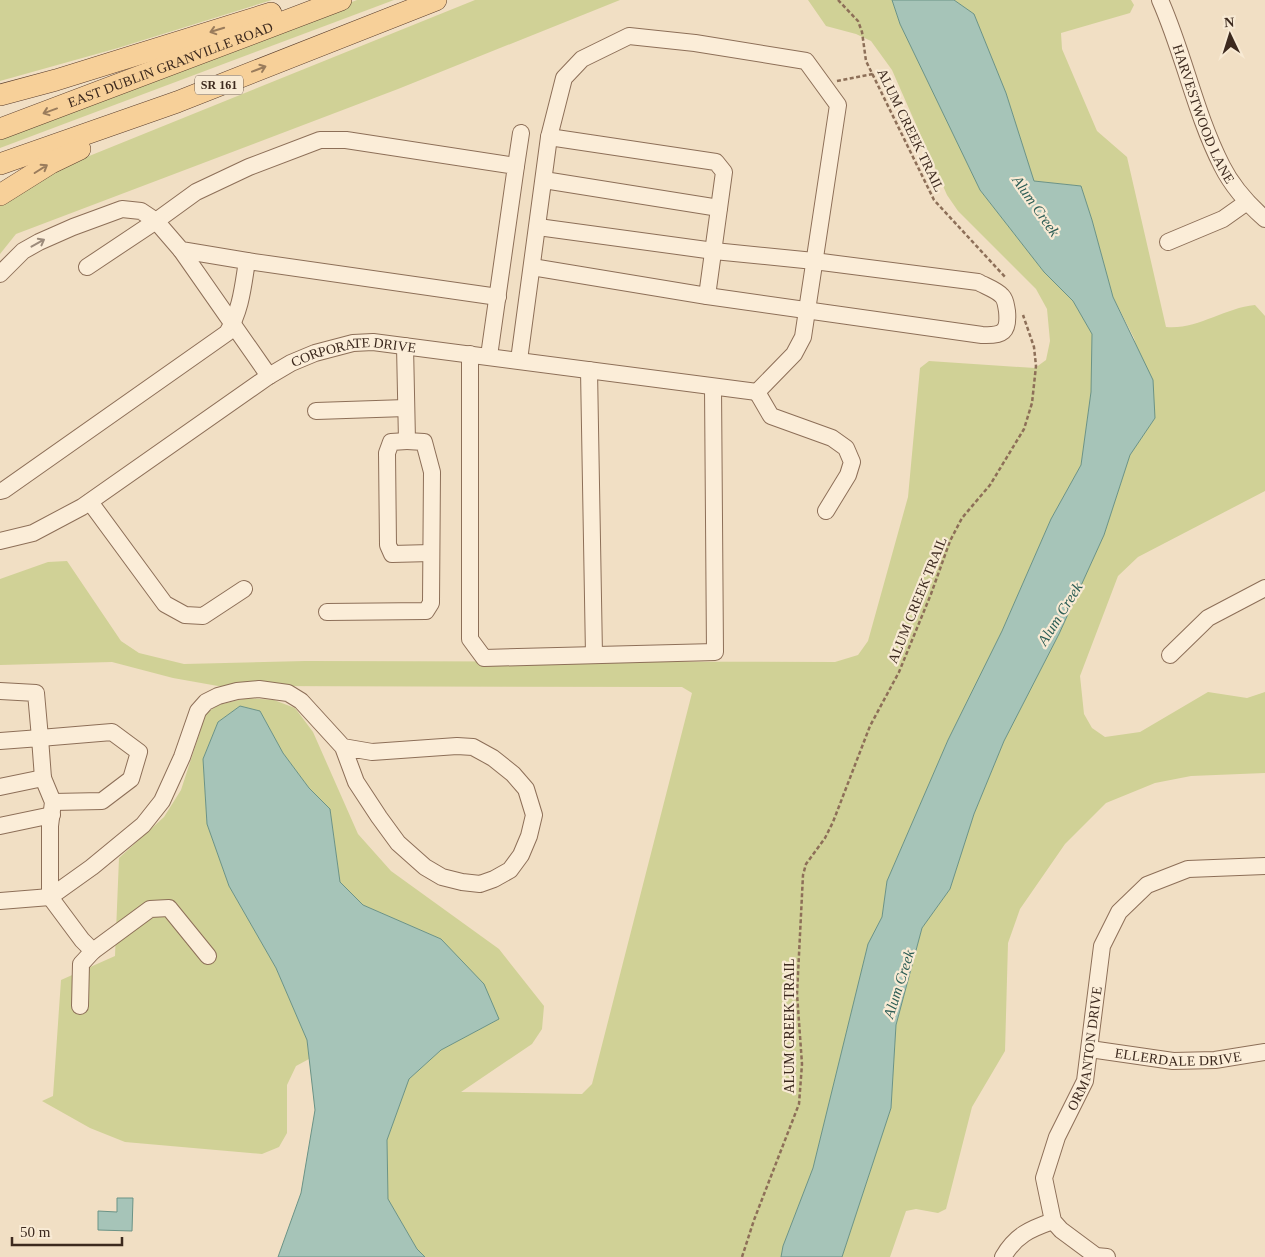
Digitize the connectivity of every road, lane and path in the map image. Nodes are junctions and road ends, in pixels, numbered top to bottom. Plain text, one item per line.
1 (314, 0) edge
2 (340, 0) edge
3 (436, 0) edge
4 (838, 0) edge
5 (1160, 0) edge
6 (873, 74) junction
7 (824, 85) junction
8 (0, 95) edge
9 (177, 102) junction
10 (0, 129) edge
11 (521, 133) dead end
12 (549, 137) junction
13 (0, 164) edge
14 (516, 166) junction
15 (544, 180) junction
16 (0, 195) edge
17 (1247, 202) junction
18 (719, 208) junction
19 (1265, 219) edge
20 (156, 220) junction
21 (538, 227) junction
22 (1168, 242) dead end
23 (181, 250) junction
24 (714, 251) junction
25 (247, 261) junction
26 (814, 261) junction
27 (87, 266) dead end
28 (532, 267) junction
29 (0, 274) edge
30 (1009, 281) dead end
31 (707, 296) junction
32 (498, 297) junction
33 (807, 310) junction
34 (1022, 312) dead end
35 (233, 323) junction
36 (405, 346) junction
37 (470, 354) junction
38 (489, 356) junction
39 (519, 360) junction
40 (589, 370) junction
41 (269, 376) junction
42 (713, 387) junction
43 (757, 392) junction
44 (406, 408) junction
45 (316, 411) dead end
46 (407, 440) junction
47 (0, 491) edge
48 (90, 502) junction
49 (826, 511) dead end
50 (0, 541) edge
51 (431, 553) junction
52 (1265, 588) edge
53 (244, 589) dead end
54 (327, 612) dead end
55 (594, 655) junction
56 (1170, 655) dead end
57 (0, 691) edge
58 (40, 738) junction
59 (0, 741) edge
60 (343, 747) junction
61 (43, 778) junction
62 (0, 787) edge
63 (52, 808) junction
64 (0, 826) edge
65 (1265, 866) edge
66 (50, 897) junction
67 (0, 901) edge
68 (93, 951) junction
69 (208, 956) dead end
70 (80, 1006) dead end
71 (1090, 1049) junction
72 (1265, 1052) edge
73 (1053, 1221) junction
74 (742, 1257) edge
75 (1002, 1257) edge
76 (1108, 1257) edge

1 -> 8 main road
2 -> 10 main road, EAST DUBLIN GRANVILLE ROAD / SR 161
9 -> 3 main road, SR 161
4 - 6 path, ALUM CREEK TRAIL
5 - 17 street, HARVESTWOOD LANE
6 - 7 path
6 - 30 path, ALUM CREEK TRAIL
7 - 12 street
7 - 26 street
9 - 13 main road, SR 161
16 -> 9 main road
11 - 14 street
12 - 15 street
12 - 18 street
14 - 20 street
14 - 32 street
15 - 18 street
15 - 21 street
17 - 19 street, HARVESTWOOD LANE
17 - 22 street
18 - 24 street
20 - 23 street
20 - 27 street
29 -> 20 street
21 - 24 street
21 - 28 street
23 - 25 street
23 - 35 street
24 - 26 street
24 - 31 street
25 - 32 street
25 - 35 street
26 - 33 street
26 - 33 street
28 - 31 street
28 - 39 street
31 - 33 street
32 - 38 street
33 - 43 street
34 - 74 path, ALUM CREEK TRAIL
35 - 41 street
35 - 47 street
36 - 37 street, CORPORATE DRIVE
36 - 41 street, CORPORATE DRIVE
36 - 44 street
37 - 38 street, CORPORATE DRIVE
37 - 55 street
38 - 39 street, CORPORATE DRIVE
39 - 40 street, CORPORATE DRIVE
40 - 42 street, CORPORATE DRIVE
40 - 55 street
41 - 48 street, CORPORATE DRIVE
42 - 43 street, CORPORATE DRIVE
42 - 55 street
43 - 49 street
44 - 45 street
44 - 46 street
46 - 51 street
46 - 51 street
48 - 50 street, CORPORATE DRIVE
48 - 53 street
51 - 54 street
52 - 56 street
57 - 58 street
58 - 59 street
58 - 61 street
58 - 63 street
60 - 60 street
60 - 66 street
61 - 62 street
61 - 63 street
63 - 64 street
63 - 66 street
65 - 71 street, ORMANTON DRIVE
66 - 67 street
66 - 68 street
68 - 69 street
68 - 70 street
71 - 72 street, ELLERDALE DRIVE
71 - 73 street, ORMANTON DRIVE
73 - 75 street
73 - 76 street

